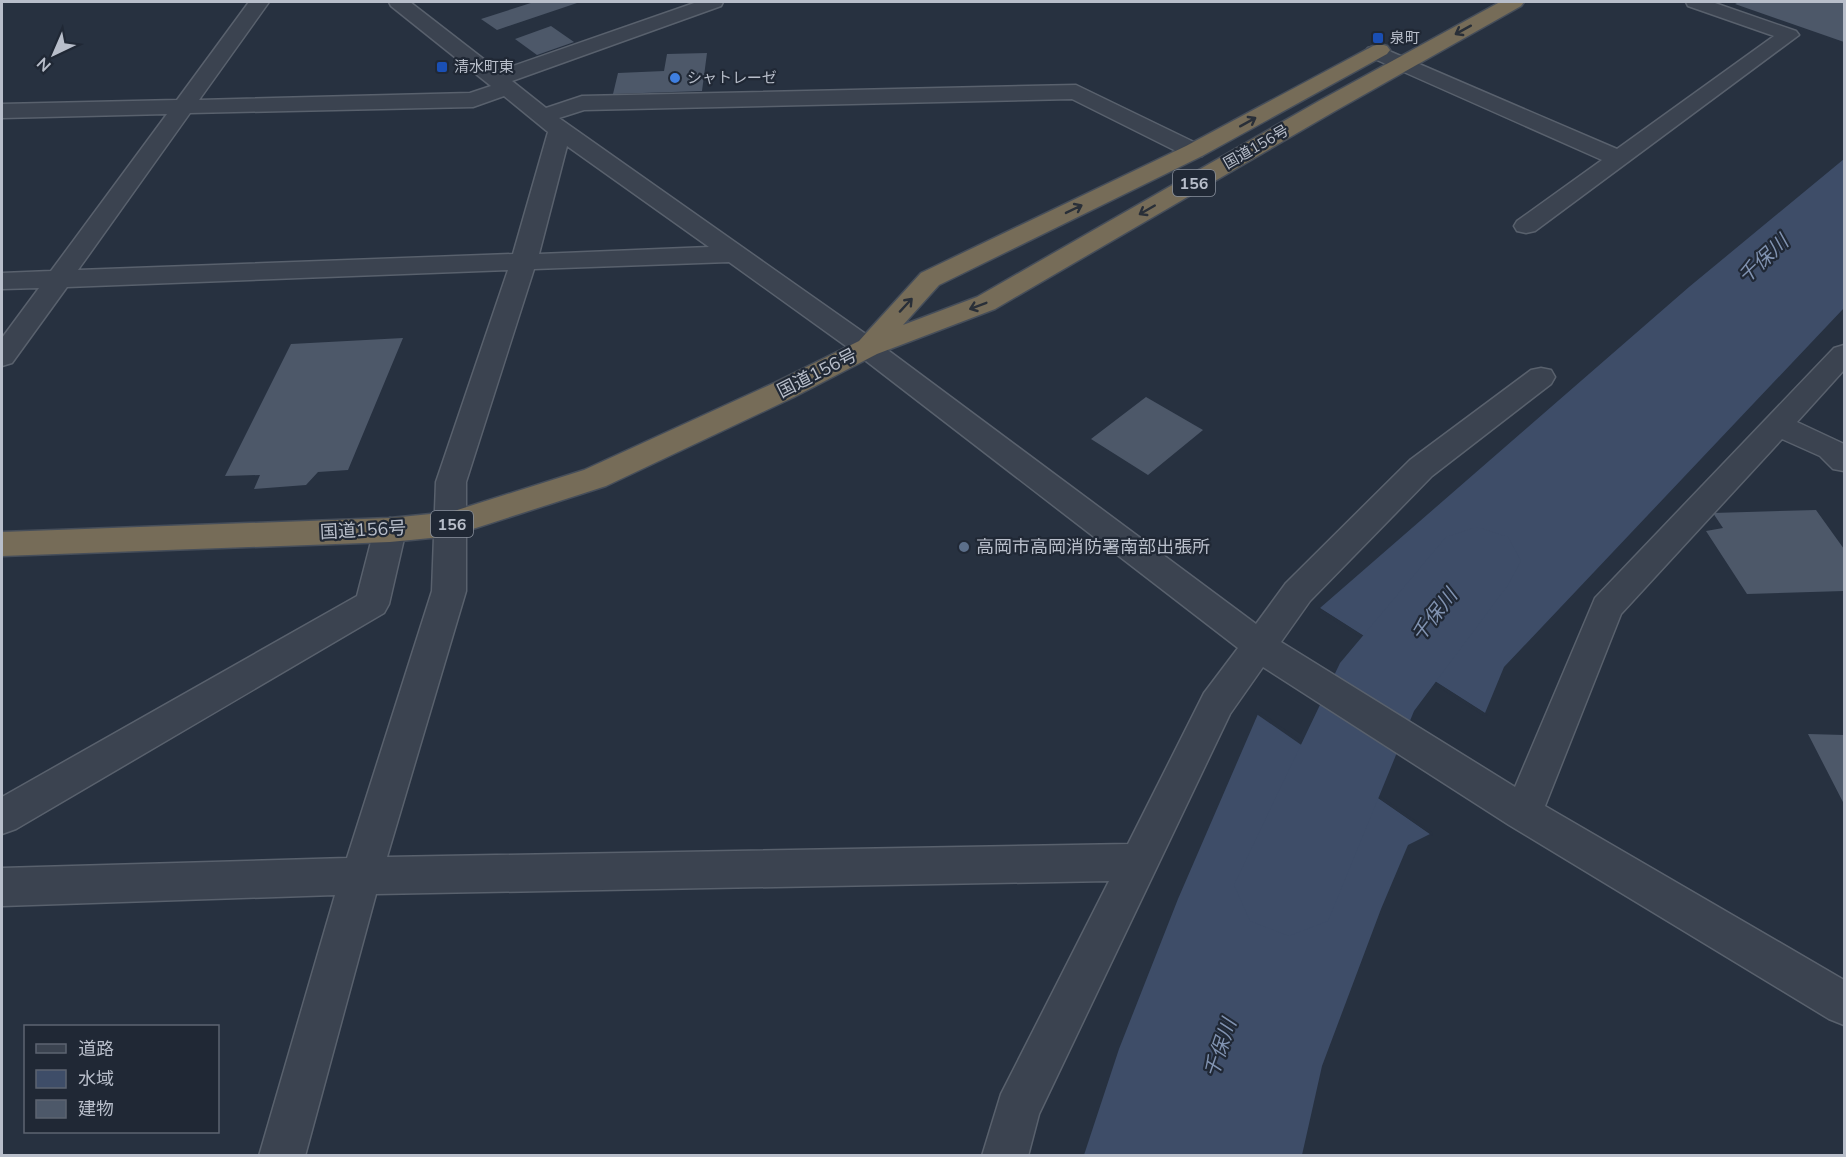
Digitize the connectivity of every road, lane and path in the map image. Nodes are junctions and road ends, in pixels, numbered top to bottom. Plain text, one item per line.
1 (259, 2) edge
2 (398, 2) edge
3 (714, 2) edge
4 (1471, 2) edge
5 (1514, 2) edge
6 (1695, 2) edge
7 (1442, 17) dead end
8 (1404, 37) dead end
9 (1375, 52) junction
10 (1402, 63) junction
11 (500, 84) junction
12 (184, 107) junction
13 (2, 111) edge
14 (553, 123) junction
15 (1194, 151) junction
16 (1619, 159) junction
17 (1526, 226) dead end
18 (735, 254) junction
19 (524, 261) junction
20 (58, 280) junction
21 (2, 281) edge
22 (867, 348) junction
23 (1845, 354) edge
24 (2, 357) edge
25 (1541, 377) dead end
26 (1779, 426) junction
27 (1845, 461) edge
28 (451, 524) junction
29 (390, 530) junction
30 (2, 544) edge
31 (1270, 653) junction
32 (1523, 813) junction
33 (2, 817) edge
34 (1138, 862) junction
35 (361, 876) junction
36 (2, 887) edge
37 (1845, 1004) edge
38 (282, 1155) edge
39 (1005, 1155) edge

1 - 12 street
2 - 11 street
3 - 11 street
4 - 7 highway
5 -> 10 highway, 国道156号 / 156
6 - 16 street
8 - 9 highway, 国道156号 / 156
9 - 10 street
15 -> 9 highway, 国道156号 / 156
10 - 16 street
10 -> 22 highway, 国道156号 / 156
11 - 12 street
11 - 14 street
12 - 13 street
12 - 20 street
14 - 15 street
14 - 18 street
14 - 19 street
22 -> 15 highway, 国道156号 / 156
16 - 17 street
18 - 19 street
18 - 22 street
19 - 20 street
19 - 28 street
20 - 21 street
20 - 24 street
22 - 28 highway, 国道156号 / 156
22 - 31 street
23 - 26 street
25 - 31 street
26 - 27 street
26 - 32 street
28 - 29 highway, 国道156号 / 156
28 - 35 street
29 - 30 highway, 国道156号 / 156
29 - 33 street
31 - 32 street
31 - 34 street
32 - 37 street
34 - 35 street
34 - 39 street
35 - 36 street
35 - 38 street

